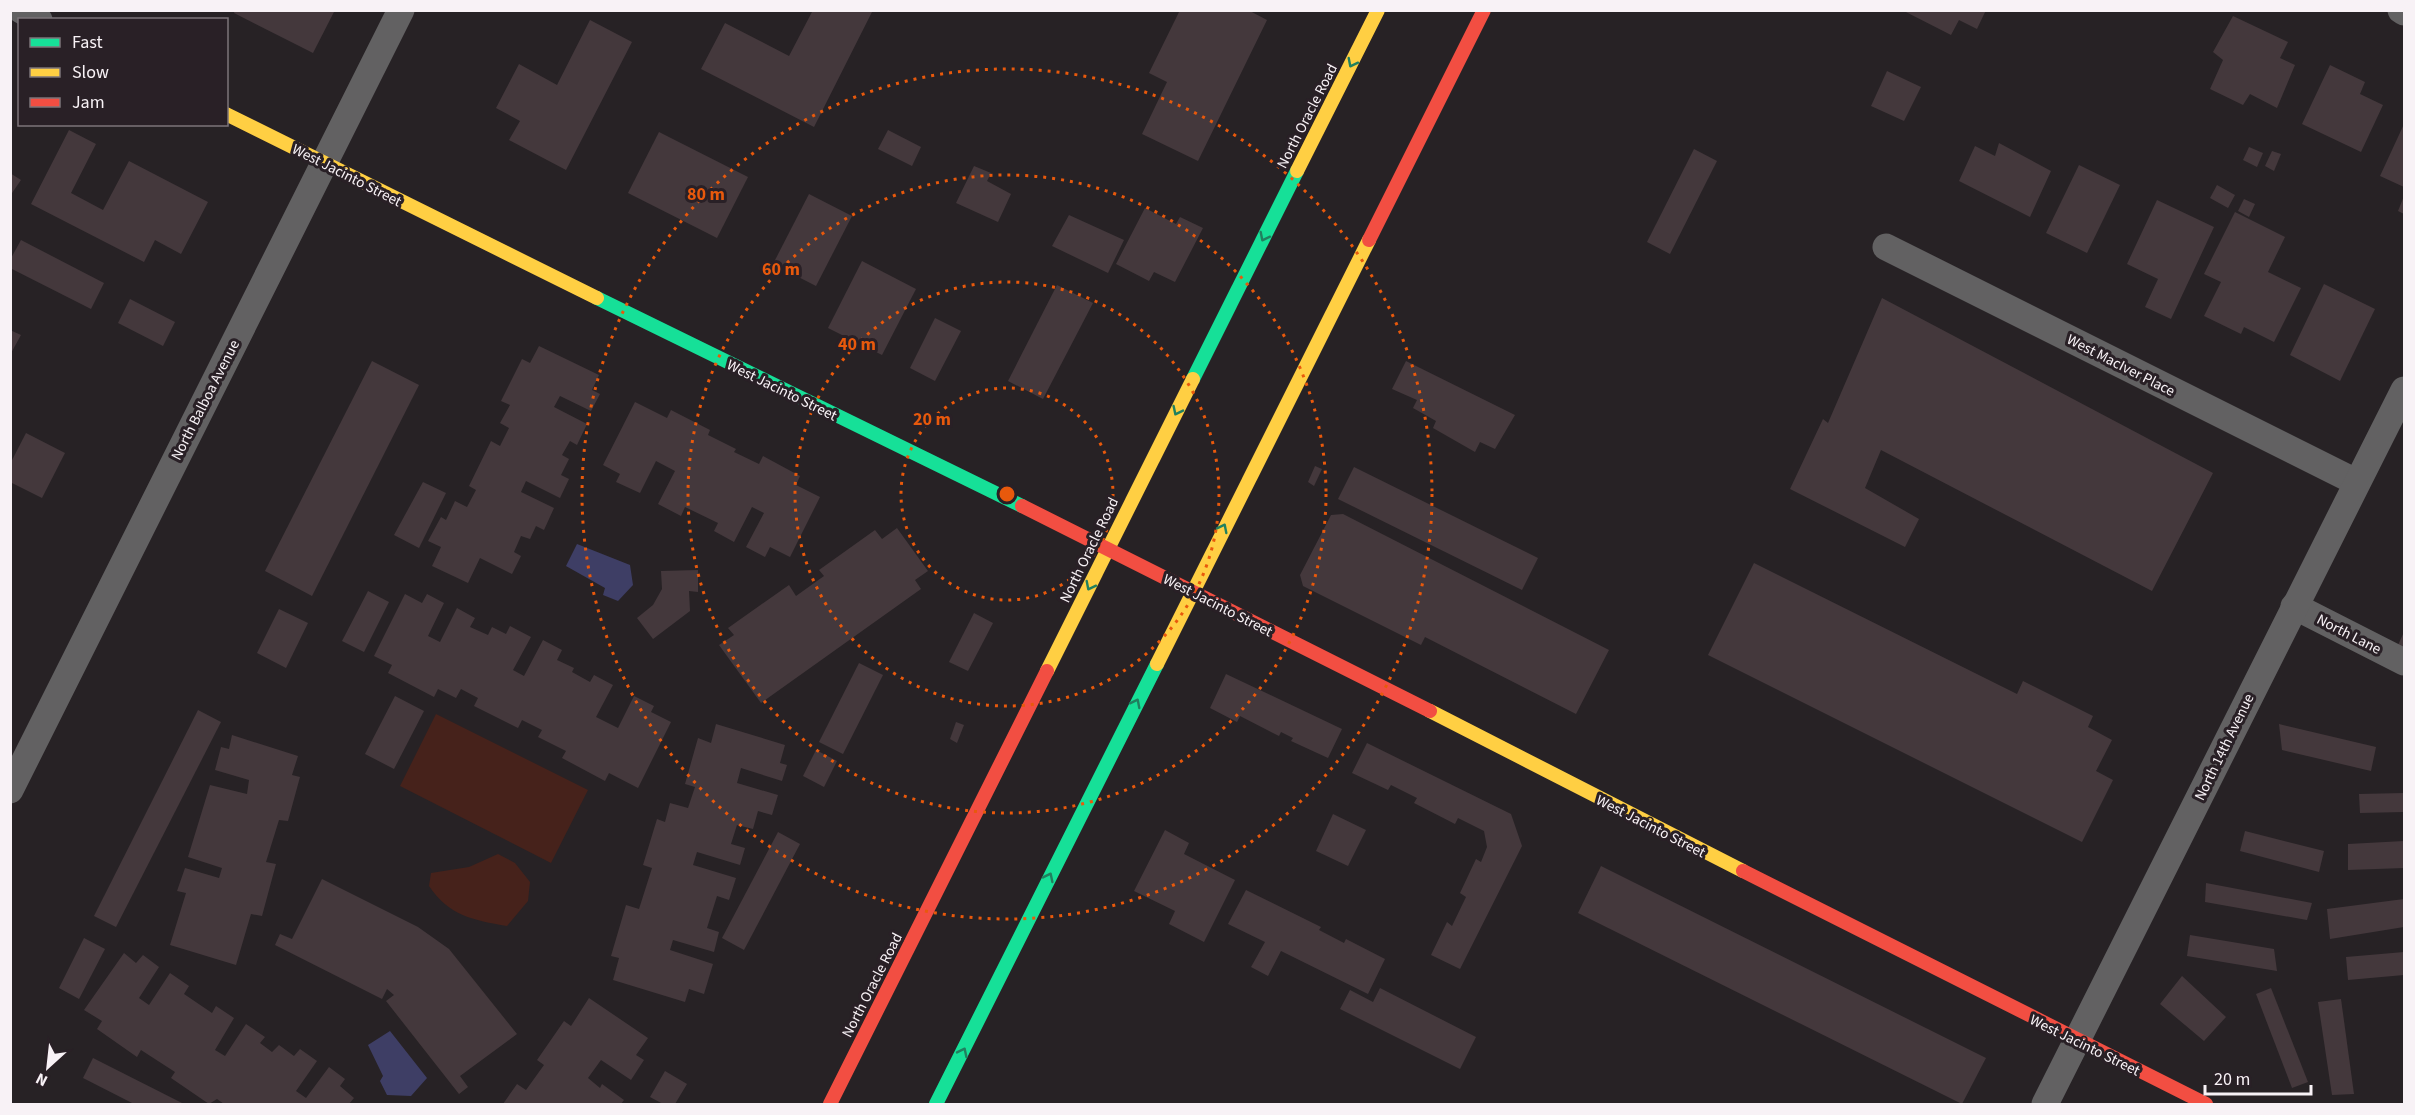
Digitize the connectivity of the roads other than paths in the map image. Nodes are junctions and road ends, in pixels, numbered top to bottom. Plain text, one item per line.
1 (21, 10) edge
2 (401, 10) edge
3 (1378, 10) edge
4 (1484, 10) edge
5 (35, 18) edge
6 (228, 115) edge
7 (325, 164) junction
8 (1886, 247) dead end
9 (2404, 390) edge
10 (2356, 482) junction
11 (1109, 549) junction
12 (1191, 591) junction
13 (2294, 606) junction
14 (2404, 662) edge
15 (10, 789) edge
16 (2078, 1042) junction
17 (830, 1104) edge
18 (936, 1104) edge
19 (2045, 1104) edge
20 (2206, 1104) edge

1 - 5 street
2 - 7 street, North Balboa Avenue
3 -> 11 main road, North Oracle Road
12 -> 4 main road
6 - 7 main road, West Jacinto Street
7 - 11 main road, West Jacinto Street
7 - 15 street, North Balboa Avenue
8 - 10 street, West MacIver Place
9 - 10 street, North 14th Avenue
10 - 13 street, North 14th Avenue
11 - 12 main road, West Jacinto Street
11 -> 17 main road, North Oracle Road
12 - 16 main road, West Jacinto Street
18 -> 12 main road
13 - 14 street, North Lane
13 - 16 street, North 14th Avenue
16 - 19 street, North 14th Avenue
16 - 20 main road, West Jacinto Street

